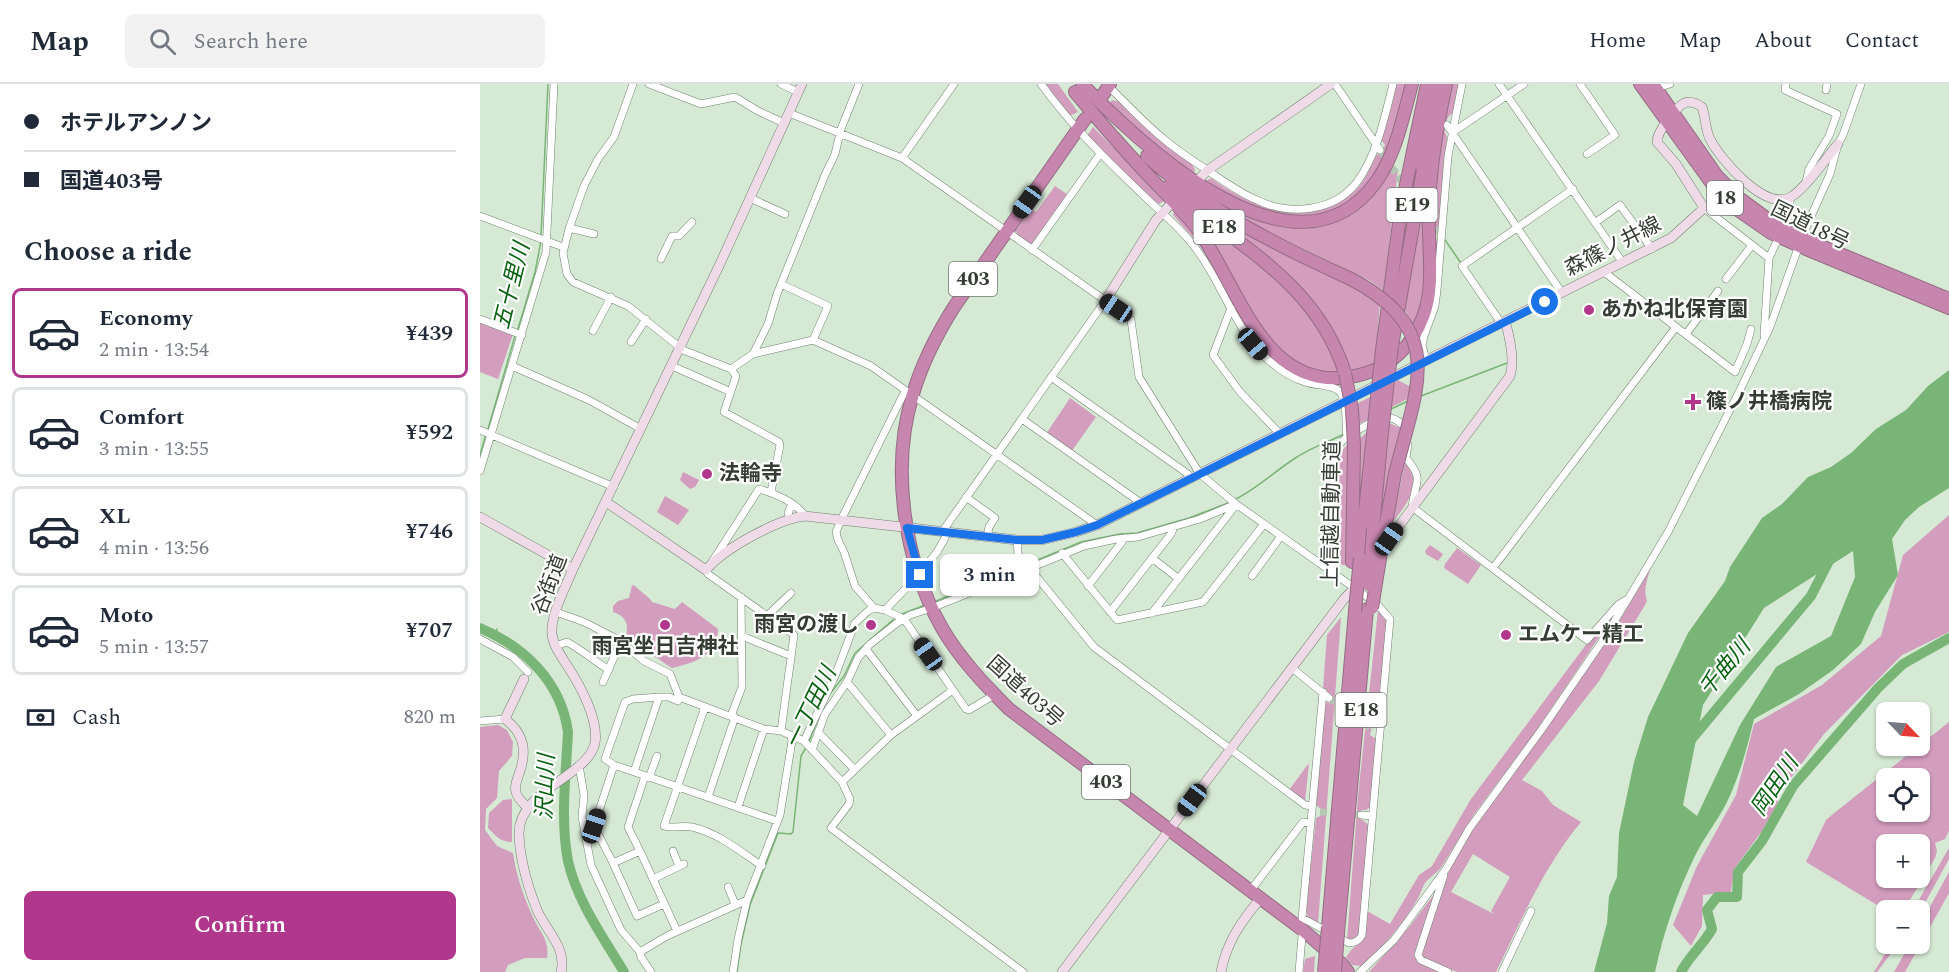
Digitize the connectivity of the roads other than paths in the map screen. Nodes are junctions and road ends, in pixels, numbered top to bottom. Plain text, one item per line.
1 (554, 84) edge
2 (633, 84) edge
3 (649, 84) edge
4 (781, 84) edge
5 (859, 84) edge
6 (954, 84) edge
7 (1041, 84) edge
8 (1331, 84) edge
9 (1335, 84) edge
10 (1393, 84) edge
11 (1412, 84) edge
12 (1417, 84) edge
13 (1426, 84) edge
14 (1436, 84) edge
15 (1445, 84) edge
16 (1462, 84) edge
17 (1499, 84) edge
18 (1524, 84) edge
19 (1580, 84) edge
20 (1640, 84) edge
21 (1670, 84) edge
22 (1786, 84) edge
23 (1861, 84) edge
24 (1077, 86) edge
25 (1654, 86) edge
26 (800, 88) edge
27 (1107, 89) edge
28 (1508, 95) junction
29 (789, 112) junction
30 (1670, 118) junction
31 (784, 123) junction
32 (1082, 124) junction
33 (1447, 125) dead end
34 (1453, 132) junction
35 (840, 134) junction
36 (1838, 144) junction
37 (1378, 147) junction
38 (1100, 154) junction
39 (1587, 154) dead end
40 (902, 158) junction
41 (1208, 170) junction
42 (1199, 179) dead end
43 (1806, 183) junction
44 (1573, 189) junction
45 (750, 198) junction
46 (1790, 198) junction
47 (1170, 205) dead end
48 (1704, 208) junction
49 (785, 213) dead end
50 (1162, 213) junction
51 (480, 216) edge
52 (1785, 220) dead end
53 (692, 222) dead end
54 (1596, 222) junction
55 (1518, 227) junction
56 (569, 228) junction
57 (594, 234) dead end
58 (1004, 235) junction
59 (543, 240) junction
60 (1776, 243) dead end
61 (1804, 243) junction
62 (1752, 245) junction
63 (563, 247) junction
64 (1395, 247) junction
65 (1652, 249) junction
66 (1032, 250) junction
67 (661, 255) dead end
68 (1769, 258) junction
69 (1623, 263) junction
70 (1604, 272) junction
71 (1726, 279) dead end
72 (781, 284) junction
73 (1718, 291) dead end
74 (1562, 293) junction
75 (611, 297) junction
76 (1949, 299) edge
77 (1106, 301) junction
78 (1231, 308) junction
79 (1949, 308) edge
80 (480, 319) edge
81 (646, 319) junction
82 (1503, 322) junction
83 (1389, 326) junction
84 (1676, 327) junction
85 (1751, 329) dead end
86 (593, 331) dead end
87 (519, 334) junction
88 (1686, 334) junction
89 (1764, 335) junction
90 (813, 340) junction
91 (631, 342) dead end
92 (680, 347) junction
93 (1387, 348) junction
94 (753, 354) junction
95 (1426, 360) junction
96 (512, 366) junction
97 (672, 366) junction
98 (731, 369) junction
99 (1051, 378) junction
100 (731, 392) junction
101 (909, 394) junction
102 (1344, 402) junction
103 (1022, 419) junction
104 (641, 429) junction
105 (486, 433) edge
106 (1280, 434) junction
107 (1378, 434) junction
108 (1348, 437) junction
109 (996, 455) junction
110 (1190, 457) junction
111 (1176, 465) junction
112 (480, 471) edge
113 (1188, 474) dead end
114 (1200, 474) junction
115 (614, 487) junction
116 (771, 492) junction
117 (966, 497) junction
118 (606, 502) junction
119 (1234, 502) junction
120 (1141, 503) junction
121 (792, 504) junction
122 (1412, 507) junction
123 (805, 516) junction
124 (480, 517) edge
125 (790, 518) junction
126 (841, 520) junction
127 (1264, 524) junction
128 (1097, 525) junction
129 (1174, 527) junction
130 (907, 528) junction
131 (1379, 528) junction
132 (944, 535) junction
133 (1281, 536) junction
134 (987, 537) junction
135 (1125, 538) junction
136 (1017, 540) junction
137 (1062, 554) junction
138 (1152, 558) junction
139 (1356, 560) junction
140 (1027, 565) junction
141 (709, 566) junction
142 (924, 568) dead end
143 (1493, 568) junction
144 (573, 569) junction
145 (1331, 571) junction
146 (1252, 576) dead end
147 (1179, 579) junction
148 (913, 581) dead end
149 (1088, 586) junction
150 (1355, 588) junction
151 (791, 593) dead end
152 (741, 597) junction
153 (1628, 599) junction
154 (931, 605) junction
155 (874, 608) junction
156 (885, 610) junction
157 (1361, 610) junction
158 (556, 612) junction
159 (1110, 612) junction
160 (1152, 613) junction
161 (767, 616) junction
162 (900, 617) junction
163 (742, 636) junction
164 (480, 639) edge
165 (621, 641) junction
166 (555, 646) junction
167 (866, 649) junction
168 (791, 656) junction
169 (1292, 669) junction
170 (609, 670) junction
171 (526, 675) joint
172 (603, 682) dead end
173 (847, 682) junction
174 (953, 690) junction
175 (1323, 692) junction
176 (994, 694) junction
177 (659, 697) junction
178 (679, 697) junction
179 (1329, 698) tunnel mouth
180 (705, 707) junction
181 (917, 716) junction
182 (733, 717) junction
183 (506, 719) junction
184 (480, 721) edge
185 (764, 729) junction
186 (1373, 730) tunnel mouth
187 (781, 731) junction
188 (818, 732) junction
189 (891, 735) junction
190 (791, 736) junction
191 (1380, 737) junction
192 (808, 745) junction
193 (1230, 749) junction
194 (657, 756) dead end
195 (614, 765) junction
196 (577, 766) junction
197 (854, 769) junction
198 (634, 772) junction
199 (647, 777) junction
200 (842, 782) junction
201 (677, 787) junction
202 (708, 797) junction
203 (527, 807) junction
204 (738, 807) junction
205 (1314, 810) junction
206 (1349, 812) junction
207 (1372, 816) junction
208 (777, 821) junction
209 (1310, 823) junction
210 (594, 826) junction
211 (1170, 830) junction
212 (584, 831) junction
213 (640, 851) junction
214 (673, 851) dead end
215 (613, 863) junction
216 (762, 866) junction
217 (1446, 869) junction
218 (653, 879) junction
219 (728, 887) dead end
220 (1251, 890) junction
221 (1261, 898) junction
222 (747, 900) junction
223 (664, 904) junction
224 (735, 904) junction
225 (1532, 911) dead end
226 (1333, 930) junction
227 (677, 931) junction
228 (1302, 936) dead end
229 (640, 952) junction
230 (561, 972) edge
231 (651, 972) edge
232 (733, 972) edge
233 (1023, 972) edge
234 (1062, 972) edge
235 (1221, 972) edge
236 (1299, 972) edge
237 (1324, 972) edge
238 (1335, 972) edge
239 (1348, 972) edge
240 (1360, 972) edge
241 (1448, 972) edge
242 (1502, 972) edge

1 - 59 street
2 - 56 street
3 - 31 street
4 - 26 street
5 - 35 street
6 - 40 street
7 - 32 street
8 - 41 street
9 - 37 street
10 - 37 street
11 - 24 highway
12 - 64 highway
13 - 64 highway, E19
14 - 83 highway, E19
15 - 24 highway
15 - 93 highway
16 - 34 street
17 - 28 street
18 - 28 street
19 - 39 street
20 - 30 highway, 国道18号 / 18
21 - 25 street
22 - 43 street
23 - 36 street
24 - 108 highway, 上信越自動車道 / E18, bridge
24 - 131 highway, 上信越自動車道 / E18, bridge
25 - 30 highway, 国道18号 / 18
26 - 29 street, 谷街道
27 - 41 street
28 - 34 street
28 - 44 street
29 - 31 street, 谷街道
29 - 35 street
30 - 46 street
30 - 48 street
30 - 61 highway, 国道18号 / 18
31 - 45 street, 谷街道
32 - 38 street
32 - 58 highway, 国道403号
33 - 34 street
34 - 55 street
34 - 95 street
35 - 40 street
35 - 72 street
36 - 43 street
36 - 61 street
37 - 41 street
38 - 50 street
38 - 66 street
40 - 58 street
41 - 42 street
43 - 46 street
44 - 54 street
44 - 55 street
45 - 49 street
45 - 92 street, 谷街道
46 - 52 street
47 - 50 street
48 - 62 street
48 - 65 street, 森篠ノ井線
50 - 77 street
50 - 78 street
51 - 59 street
53 - 67 street
54 - 65 street
54 - 69 street
55 - 74 street
55 - 82 street
56 - 57 street
56 - 63 street
58 - 66 street
58 - 101 highway, 国道403号 / 403
59 - 63 street
59 - 87 street
60 - 68 street
61 - 76 highway, 国道18号 / 18
61 - 79 highway, 国道18号 / 18
61 - 89 street
62 - 68 street
62 - 71 street
63 - 75 street
64 - 83 highway, E19
65 - 69 street, 森篠ノ井線
66 - 77 street
68 - 89 street
69 - 70 street, 森篠ノ井線
70 - 74 street, 森篠ノ井線
70 - 84 street
72 - 90 street
72 - 94 street
73 - 88 street
74 - 82 street, 森篠ノ井線
75 - 81 street
75 - 86 street
77 - 99 street
77 - 110 street
78 - 102 street
78 - 106 street
80 - 87 street
81 - 91 street
81 - 92 street
82 - 95 street, 森篠ノ井線
82 - 122 street
83 - 93 highway, 上信越自動車道 / E18
84 - 88 street
84 - 143 street
85 - 88 street
87 - 96 street
89 - 153 street
90 - 94 street
90 - 101 street
92 - 97 street, 谷街道
92 - 98 street
93 - 107 highway, 上信越自動車道 / E18, bridge
94 - 98 street
95 - 102 street, 森篠ノ井線
96 - 104 street
96 - 105 street
97 - 100 street
97 - 104 street, 谷街道
98 - 100 street
99 - 103 street
99 - 111 street
100 - 116 street
101 - 109 street
101 - 126 street
101 - 130 highway, 国道403号 / 403
102 - 106 street, 森篠ノ井線
102 - 108 street
103 - 109 street
103 - 120 street
104 - 115 street, 谷街道
105 - 112 street
105 - 115 street
106 - 114 street, 森篠ノ井線
107 - 131 highway, 上信越自動車道 / E18
107 - 139 highway, 上信越自動車道 / E18
108 - 122 street
108 - 139 highway, 上信越自動車道 / E18
108 - 145 street
109 - 117 street
109 - 128 street
110 - 111 street
110 - 114 street
111 - 113 street
114 - 119 street
114 - 120 street, 森篠ノ井線
115 - 118 street, 谷街道
116 - 121 street
116 - 141 street
117 - 132 street
117 - 134 street
118 - 141 street
118 - 144 street, 谷街道
119 - 127 street
119 - 129 street
119 - 147 street
120 - 128 street, 森篠ノ井線
121 - 123 street
121 - 125 street
122 - 143 street
122 - 150 street
123 - 125 street, 森篠ノ井線
123 - 126 street, 森篠ノ井線
124 - 144 street
125 - 141 street, 森篠ノ井線
126 - 130 street, 森篠ノ井線
126 - 155 street
127 - 133 street
127 - 160 street
128 - 136 street, 森篠ノ井線
129 - 135 street
129 - 138 street
130 - 132 street, 森篠ノ井線
130 - 154 highway, 国道403号 / 403
131 - 157 highway, 上信越自動車道 / E18, bridge
132 - 134 street, 森篠ノ井線
132 - 142 street
133 - 145 street
133 - 146 street
134 - 136 street, 森篠ノ井線
135 - 137 street
135 - 149 street
136 - 140 street
137 - 140 street
137 - 149 street
138 - 147 street
138 - 159 street
139 - 157 highway, 上信越自動車道 / E18
140 - 154 street
140 - 193 street
141 - 152 street
143 - 153 street
144 - 158 street, 谷街道
145 - 150 street
147 - 160 street
148 - 156 street
149 - 159 street
150 - 169 street
150 - 191 street
151 - 161 street
152 - 161 street
152 - 163 street
153 - 217 street
154 - 162 street
154 - 176 highway, 国道403号 / 403
155 - 156 street
155 - 192 street
156 - 162 street
157 - 206 highway, 上信越自動車道 / E18
157 - 206 highway, 上信越自動車道 / E18
158 - 165 street
158 - 166 street, 谷街道
159 - 160 street
161 - 168 street
162 - 167 street
162 - 174 street
163 - 168 street
163 - 182 street
164 - 171 street
165 - 170 street
165 - 178 street
166 - 170 street
166 - 196 street, 谷街道
167 - 173 street
167 - 181 street
168 - 187 street
169 - 175 street
169 - 193 street
170 - 172 street
171 - 183 street
173 - 188 street
173 - 189 street
174 - 176 street
174 - 181 street
175 - 179 street
175 - 205 street
176 - 211 highway, 国道403号 / 403
177 - 178 street
177 - 195 street
177 - 198 street
178 - 180 street
180 - 182 street
180 - 201 street
181 - 189 street
182 - 185 street
182 - 202 street
183 - 184 street
183 - 203 street
185 - 187 street
185 - 204 street
186 - 191 street
187 - 190 street
188 - 192 street
188 - 197 street
189 - 197 street
190 - 192 street
190 - 208 street
191 - 207 street
192 - 200 street
193 - 205 street
193 - 211 street
194 - 199 street
195 - 198 street
195 - 210 street
196 - 203 street, 谷街道
196 - 212 street
197 - 200 street
198 - 199 street
199 - 201 street
199 - 213 street
200 - 233 street
201 - 202 street
201 - 216 street
202 - 204 street
203 - 230 street
204 - 208 street
205 - 209 street
206 - 207 street
206 - 226 highway, 上信越自動車道 / E18
207 - 209 street
208 - 216 street
209 - 220 street
210 - 212 street
210 - 215 street
211 - 220 highway, 国道403号 / 403
211 - 234 street
212 - 229 street
213 - 215 street
213 - 218 street
214 - 218 street
215 - 223 street
216 - 222 street
217 - 240 street
217 - 241 street
218 - 223 street
219 - 224 street
220 - 221 highway, 国道403号 / 403
221 - 235 street
221 - 239 highway, 国道403号 / 403
222 - 224 street
222 - 232 street
223 - 227 street
224 - 227 street
225 - 242 street
226 - 237 highway, 上信越自動車道 / E18, bridge
226 - 238 highway, 上信越自動車道 / E18, bridge
227 - 229 street
228 - 236 street
229 - 231 street

